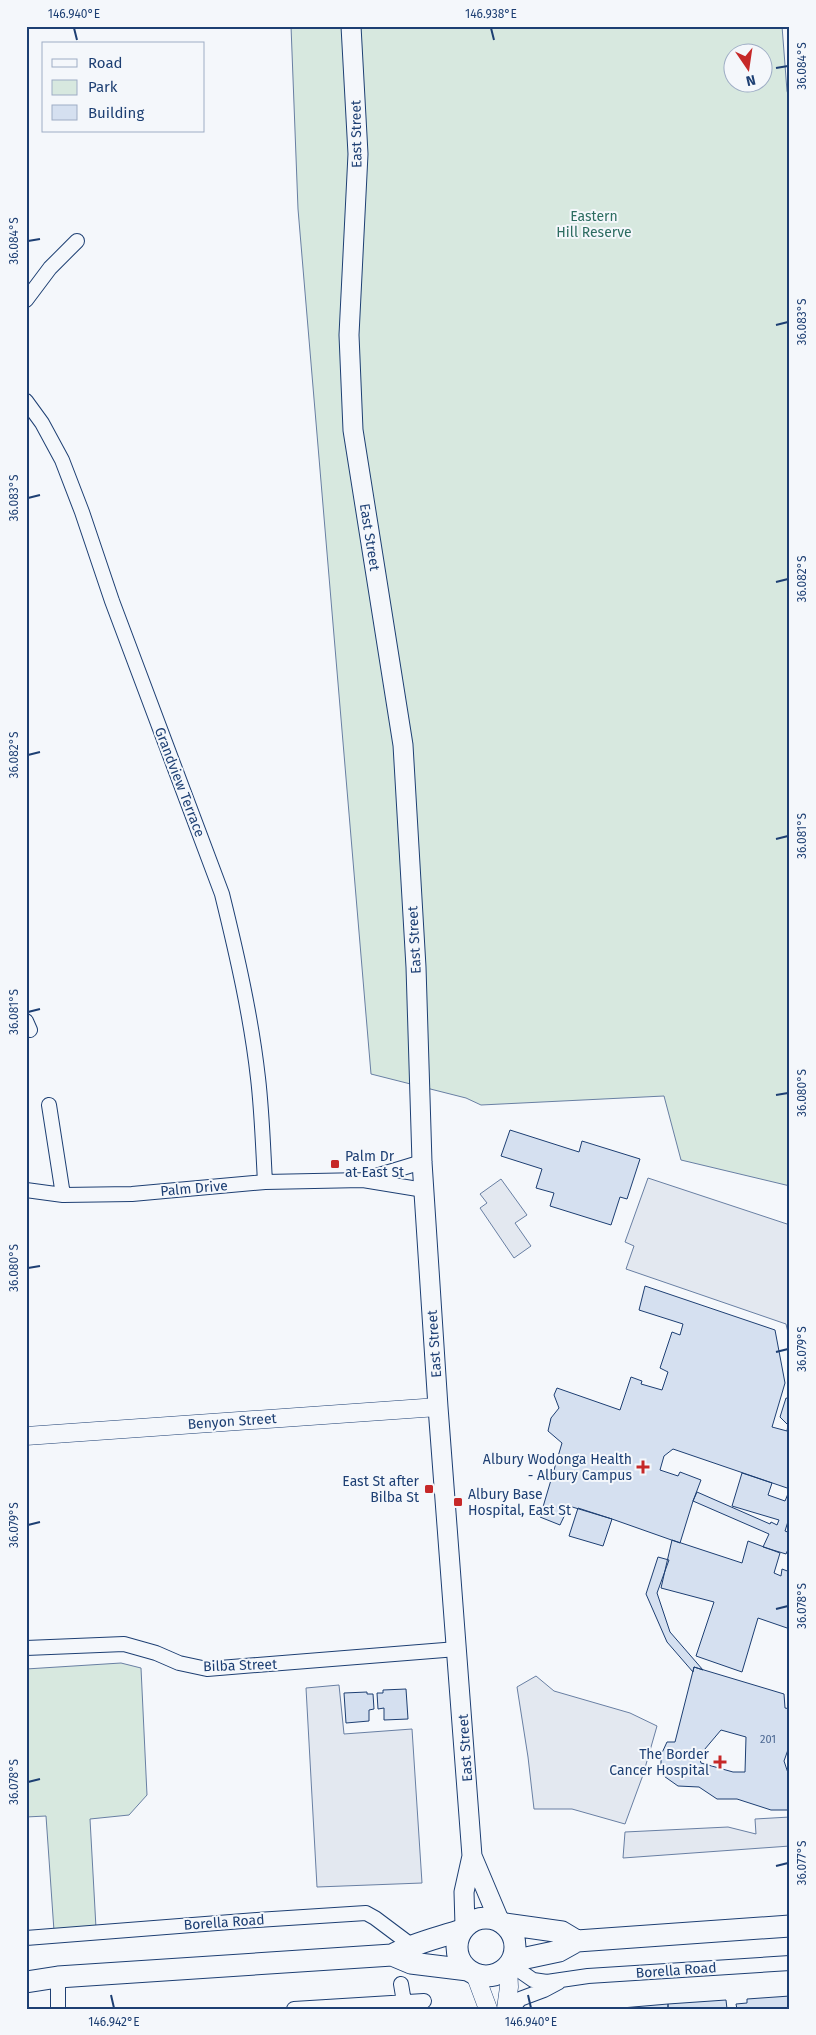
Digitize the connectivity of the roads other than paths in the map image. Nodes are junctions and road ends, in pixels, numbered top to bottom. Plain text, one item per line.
1 (351, 26) edge
2 (77, 241) dead end
3 (26, 300) edge
4 (26, 402) edge
5 (49, 1106) dead end
6 (422, 1162) junction
7 (363, 1180) junction
8 (265, 1182) junction
9 (26, 1190) edge
10 (424, 1190) junction
11 (63, 1195) junction
12 (438, 1407) junction
13 (26, 1436) edge
14 (26, 1648) edge
15 (457, 1650) junction
16 (472, 1856) junction
17 (502, 1922) junction
18 (790, 1926) edge
19 (463, 1928) junction
20 (26, 1938) edge
21 (577, 1941) junction
22 (411, 1945) junction
23 (392, 1954) junction
24 (790, 1962) edge
25 (510, 1964) junction
26 (472, 1972) junction
27 (58, 1977) junction
28 (562, 1981) junction
29 (26, 1982) edge
30 (401, 1984) dead end
31 (424, 2001) dead end
32 (404, 2002) junction
33 (58, 2009) edge
34 (294, 2009) edge
35 (488, 2009) edge
36 (506, 2009) edge
37 (512, 2009) edge

1 - 6 main road, East Street
2 - 3 street
4 - 8 street, Grandview Terrace
5 - 11 street
6 - 7 street, Palm Drive
6 - 10 main road, East Street
7 - 8 street, Palm Drive
7 - 10 street, Palm Drive
8 - 11 street, Palm Drive
9 - 11 street, Palm Drive
10 - 12 main road, East Street
12 - 13 street, Benyon Street
12 - 15 main road, East Street
14 - 15 street, Bilba Street
15 - 16 main road, East Street
16 - 17 main road, East Street
16 - 19 main road, East Street
17 - 19 main road
17 - 21 main road
17 - 25 main road
18 - 21 main road
19 - 22 main road
19 - 26 main road
20 - 22 street, Borella Road
21 - 25 main road
22 - 23 main road
23 - 26 main road
23 - 27 main road
24 - 28 street, Borella Road
25 - 26 main road
25 - 28 street, Borella Road
25 - 36 street
26 - 35 street
27 - 29 main road
27 - 33 street
28 - 37 street, Borella Road
30 - 32 street
31 - 32 street
32 - 34 street

